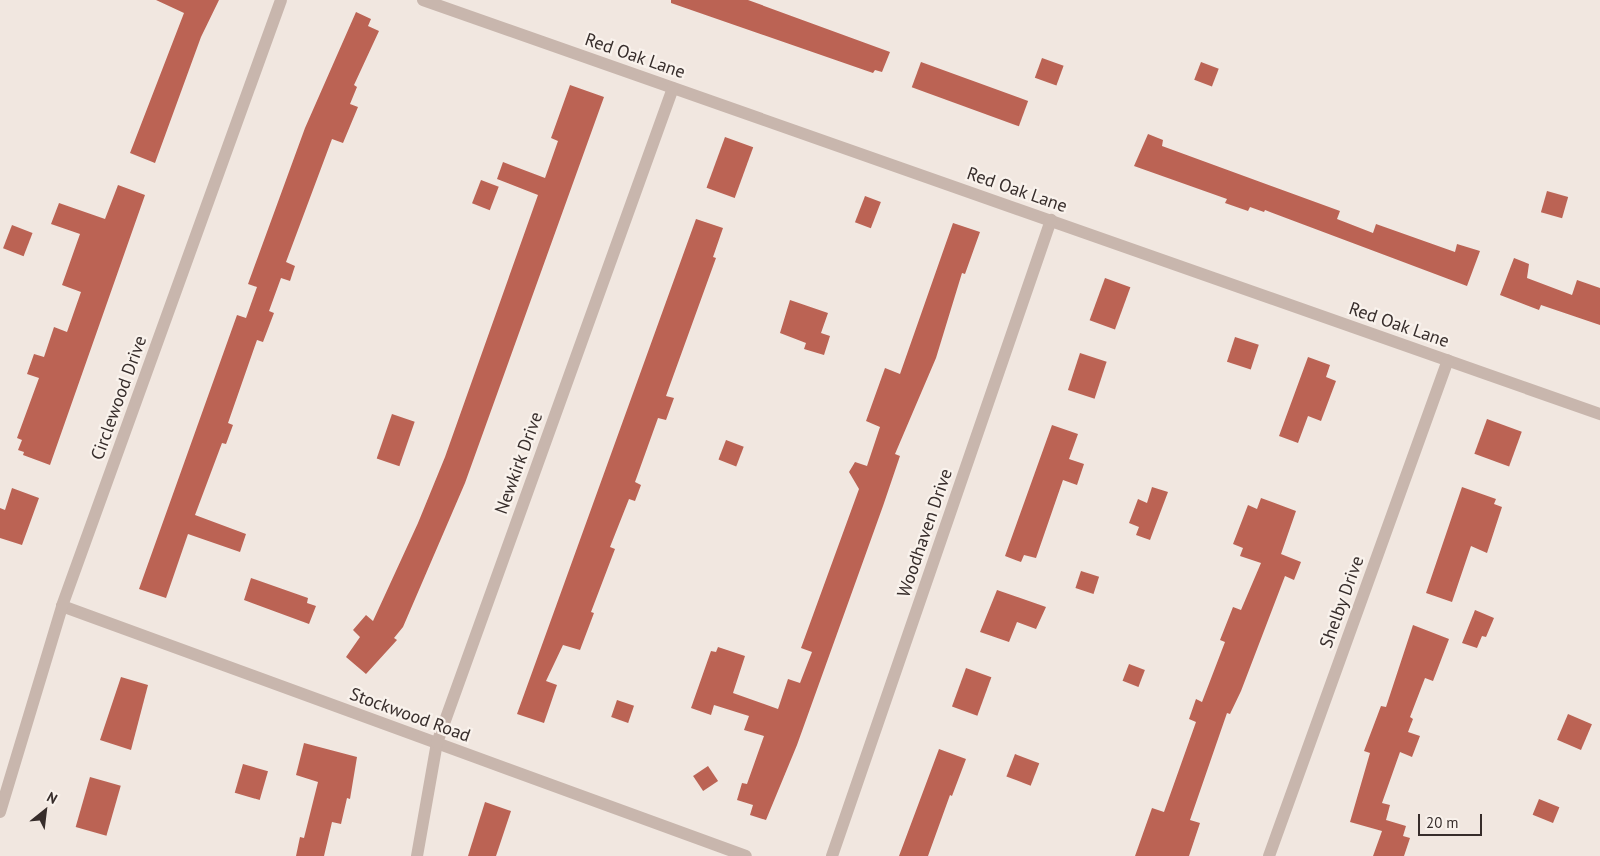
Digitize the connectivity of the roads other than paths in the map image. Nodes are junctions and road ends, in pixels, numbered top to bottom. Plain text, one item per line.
1 (281, 0) edge
2 (423, 0) edge
3 (673, 88) junction
4 (1051, 220) junction
5 (1448, 360) junction
6 (1600, 414) edge
7 (62, 606) junction
8 (437, 743) junction
9 (0, 812) edge
10 (418, 856) edge
11 (746, 856) edge
12 (832, 856) edge
13 (1270, 856) edge

1 - 7 street, Circlewood Drive
2 - 3 street, Red Oak Lane
3 - 4 street, Red Oak Lane
3 - 8 street, Newkirk Drive
4 - 5 street, Red Oak Lane
4 - 12 street, Woodhaven Drive
5 - 6 street, Red Oak Lane
5 - 13 street, Shelby Drive
7 - 8 street, Stockwood Road
7 - 9 street, Circlewood Drive
8 - 10 street, Newkirk Drive
8 - 11 street, Stockwood Road

